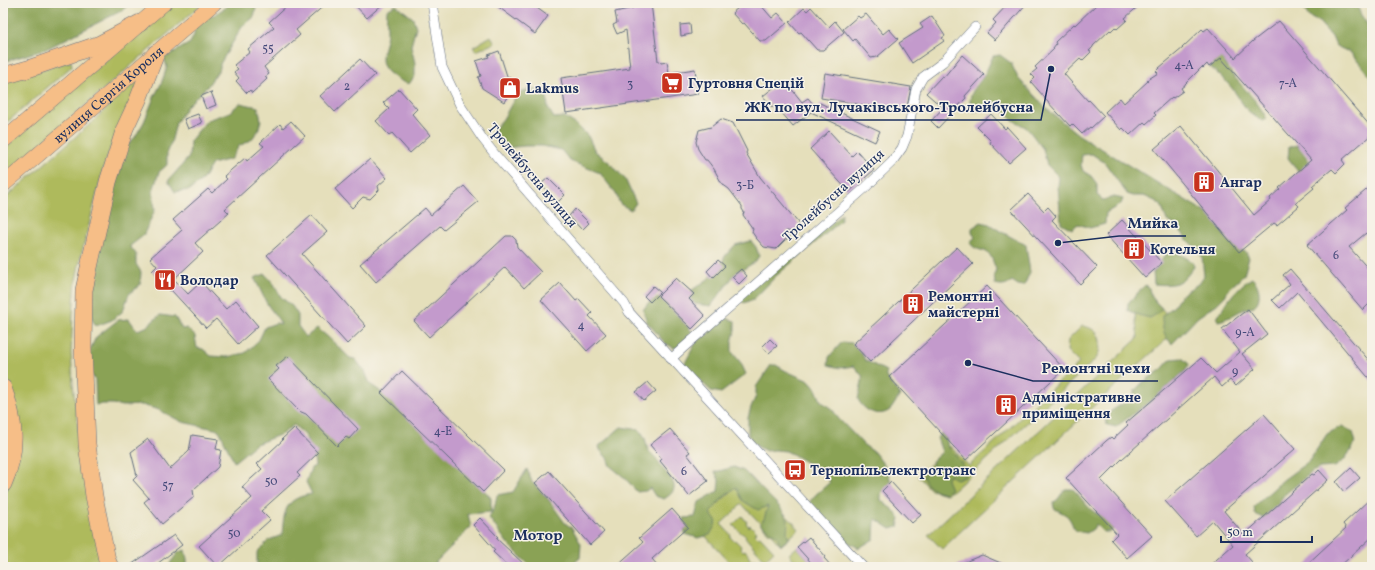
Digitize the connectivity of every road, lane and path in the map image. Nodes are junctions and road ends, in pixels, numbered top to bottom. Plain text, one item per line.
1 (164, 3) edge
2 (214, 3) edge
3 (432, 3) edge
4 (140, 23) junction
5 (975, 27) dead end
6 (156, 53) junction
7 (3, 76) edge
8 (3, 141) edge
9 (3, 185) edge
10 (671, 359) junction
11 (3, 388) edge
12 (3, 484) edge
13 (110, 567) edge
14 (863, 567) edge

1 - 4 main road
2 - 6 main road, вулиця Сергія Короля
3 - 10 street, Тролейбусна вулиця
4 - 7 highway
4 - 8 main road
5 - 10 street, Тролейбусна вулиця
6 - 9 main road, вулиця Сергія Короля
6 - 13 highway
10 - 14 street, Тролейбусна вулиця
11 - 12 highway

